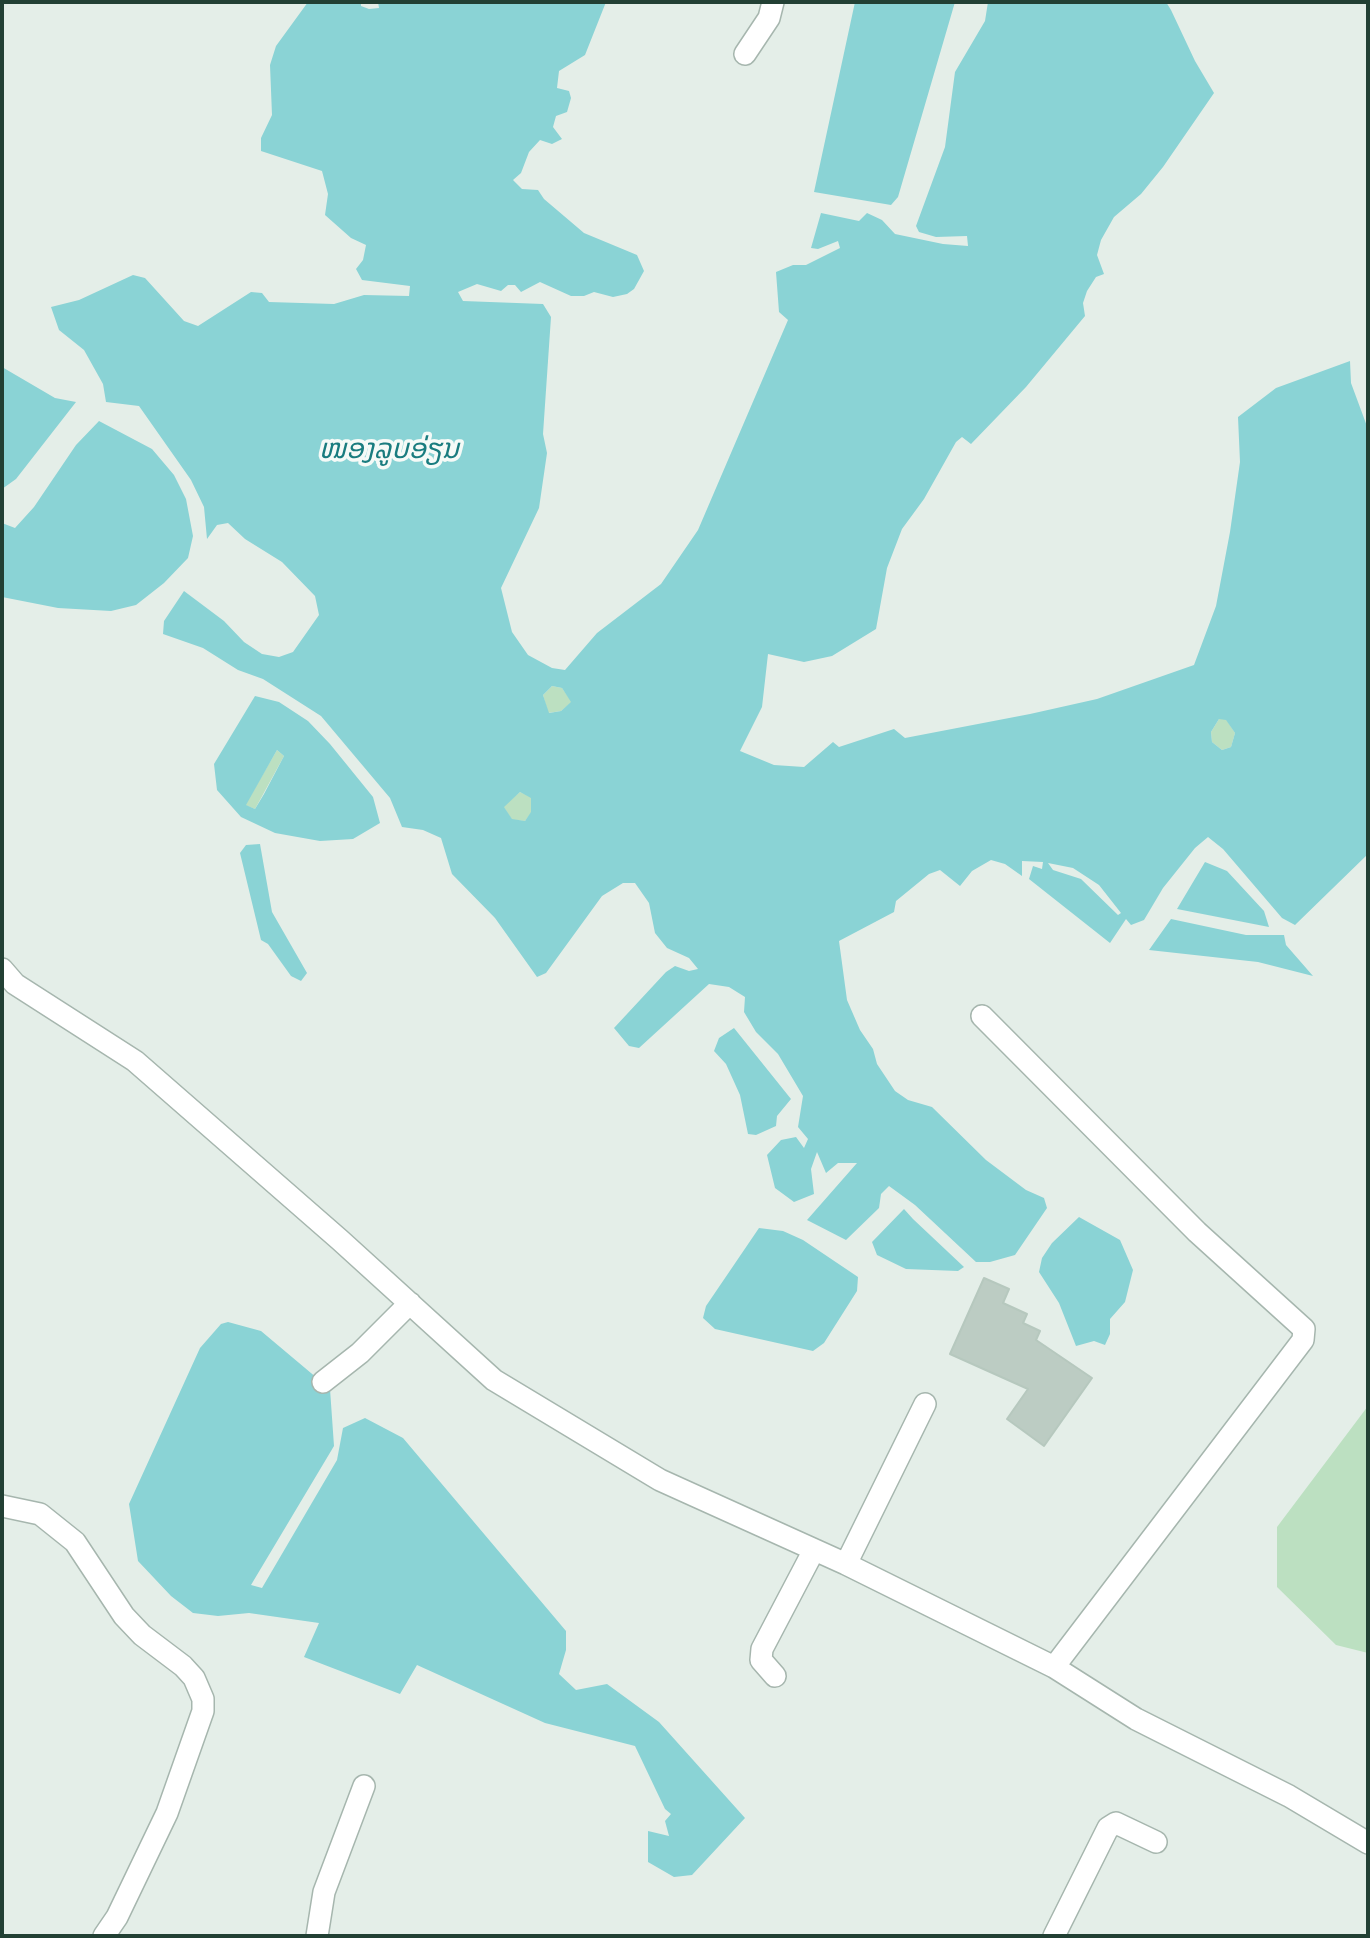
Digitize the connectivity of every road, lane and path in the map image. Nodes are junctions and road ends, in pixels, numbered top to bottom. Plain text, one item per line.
1 (773, 2) edge
2 (745, 54) dead end
3 (2, 969) edge
4 (982, 1016) dead end
5 (410, 1303) junction
6 (323, 1382) dead end
7 (925, 1404) dead end
8 (2, 1506) edge
9 (814, 1550) junction
10 (846, 1564) junction
11 (1054, 1667) junction
12 (775, 1676) dead end
13 (364, 1786) dead end
14 (1156, 1842) dead end
15 (1368, 1843) edge
16 (104, 1936) edge
17 (317, 1936) edge
18 (1054, 1936) edge

1 - 2 street
3 - 5 street
4 - 11 street
5 - 6 street
5 - 9 street
7 - 10 street
8 - 16 street
9 - 10 street
9 - 12 street
10 - 11 street
11 - 15 street
13 - 17 street
14 - 18 street

